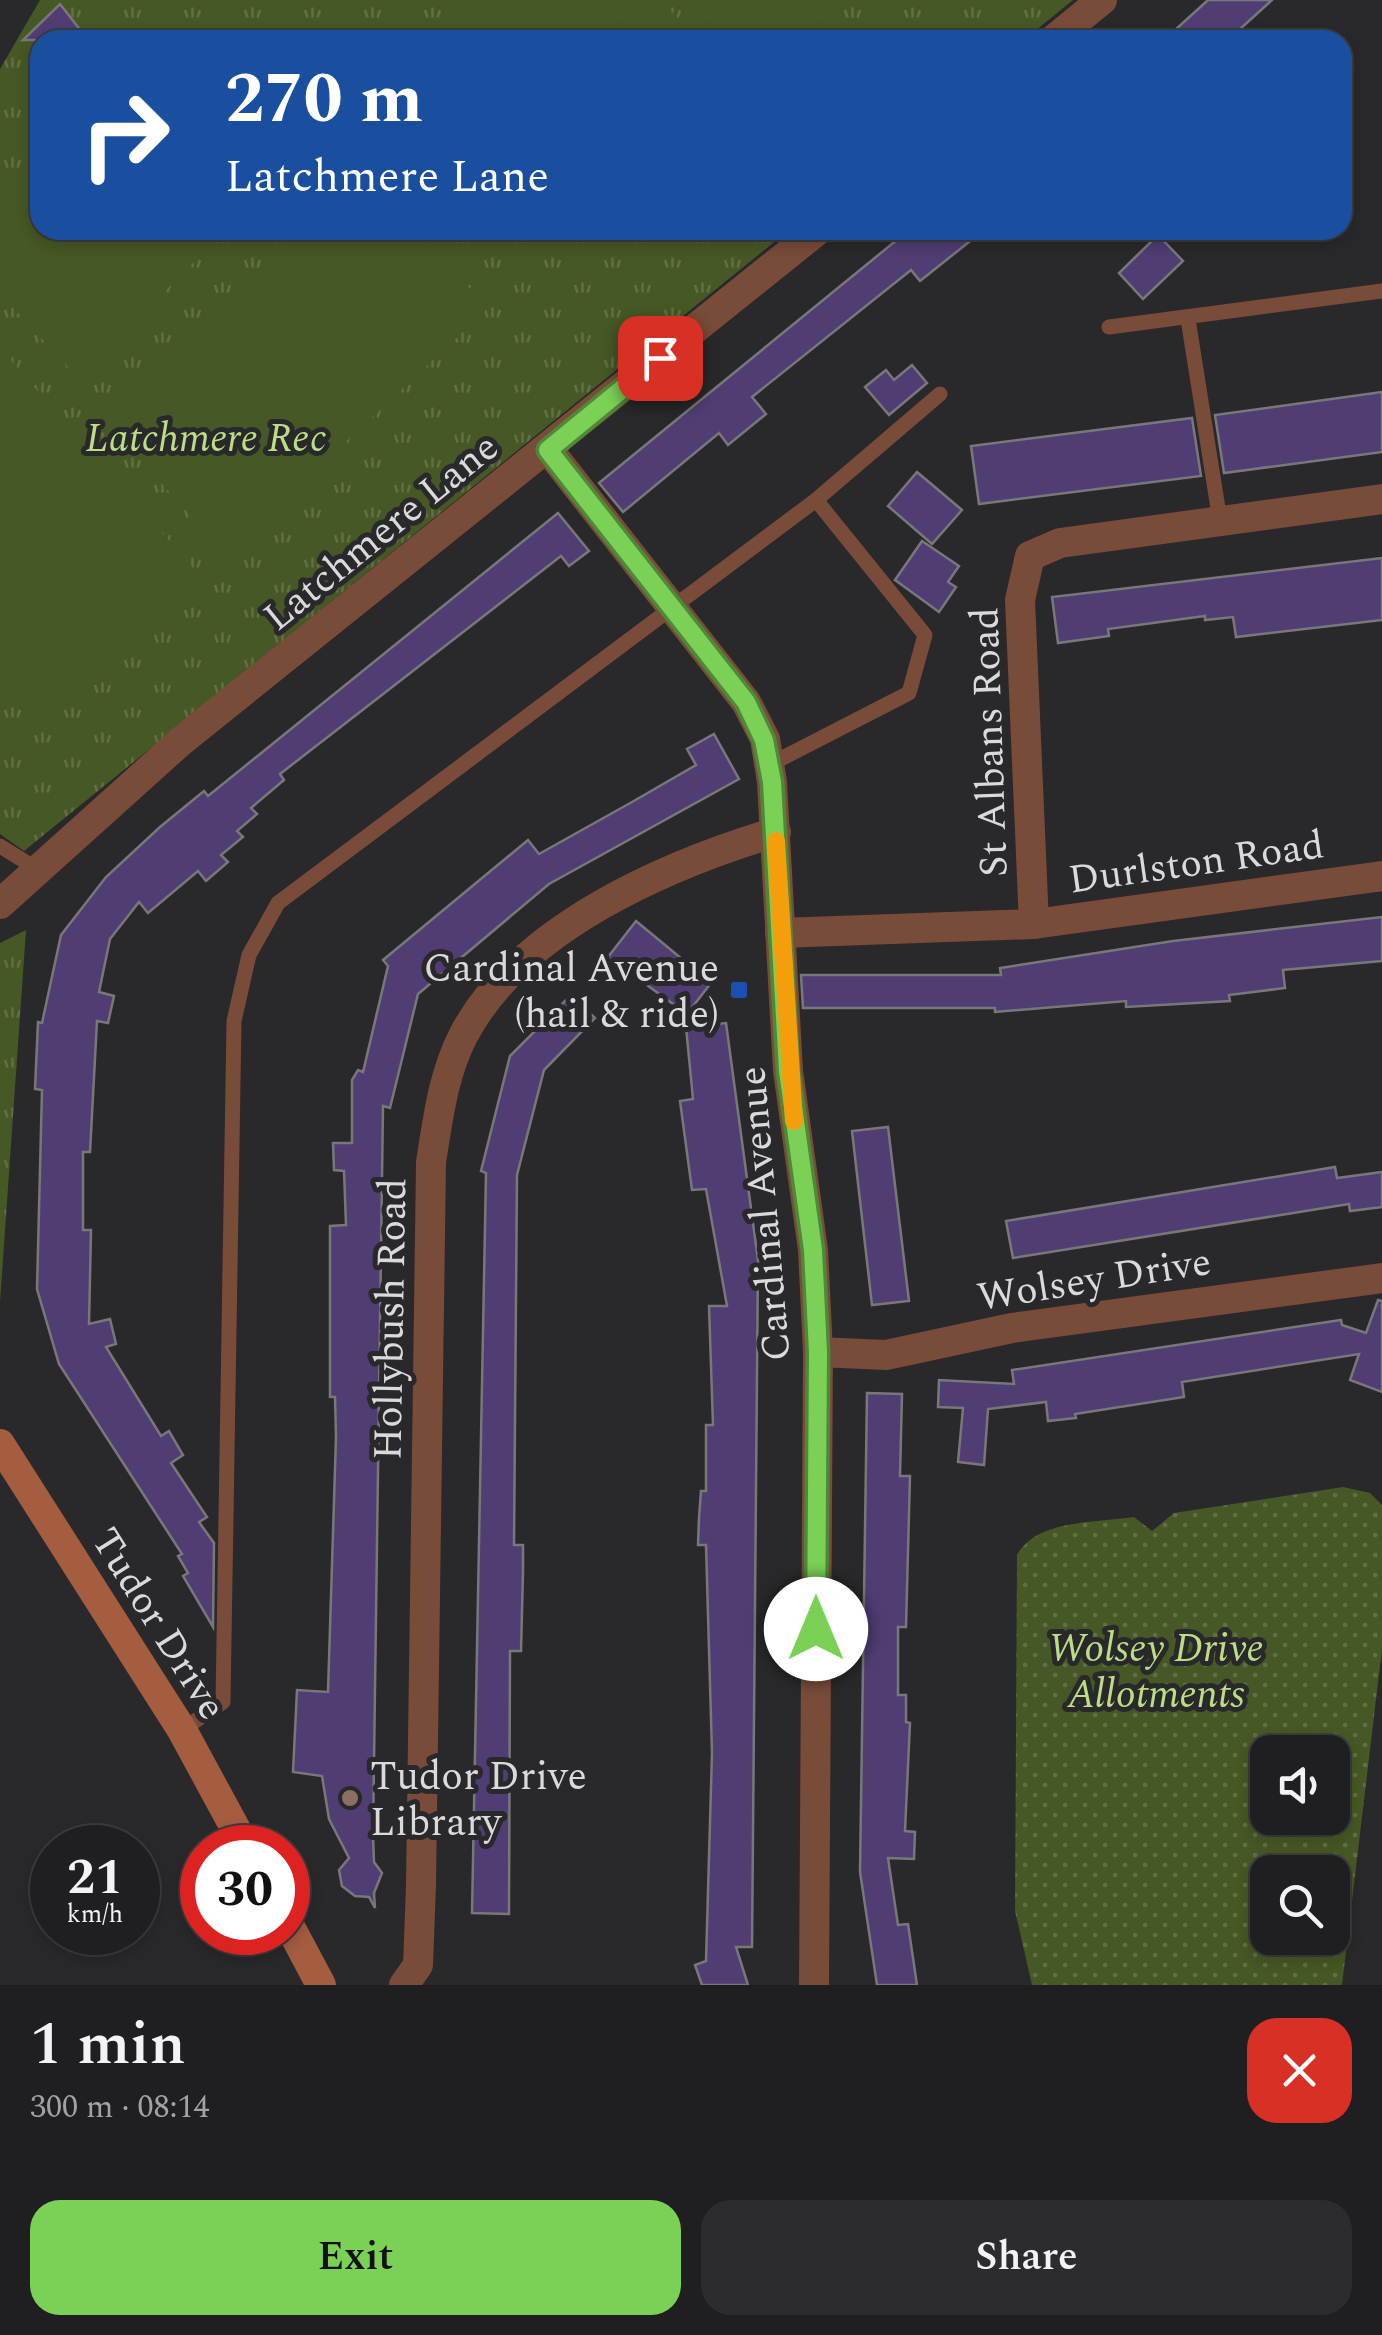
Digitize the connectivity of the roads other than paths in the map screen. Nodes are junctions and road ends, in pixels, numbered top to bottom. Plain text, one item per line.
1 (1102, 0) edge
2 (1064, 30) edge
3 (806, 240) edge
4 (1382, 291) edge
5 (1188, 318) junction
6 (1109, 327) dead end
7 (940, 394) dead end
8 (548, 450) junction
9 (1382, 499) edge
10 (816, 500) junction
11 (1220, 521) junction
12 (671, 611) junction
13 (769, 765) junction
14 (776, 832) junction
15 (0, 846) edge
16 (37, 869) junction
17 (1382, 876) edge
18 (0, 904) edge
19 (1034, 924) junction
20 (780, 933) junction
21 (1382, 1278) edge
22 (818, 1352) junction
23 (0, 1444) edge
24 (182, 1730) junction
25 (234, 1825) edge
26 (306, 1955) edge
27 (322, 1985) edge
28 (404, 1985) edge
29 (814, 1985) edge

1 - 2 street
3 - 8 street, Latchmere Lane
4 - 5 lane
5 - 6 lane
5 - 11 lane
7 - 10 lane
8 - 12 street, Cardinal Avenue
8 - 16 street, Latchmere Lane
9 - 11 street, St Albans Road
10 - 12 lane
10 - 13 lane
11 - 19 street, St Albans Road
12 - 13 street, Cardinal Avenue
12 - 24 lane
13 - 14 street, Cardinal Avenue
14 - 20 street, Cardinal Avenue
14 - 28 street, Hollybush Road
15 - 16 lane
16 - 18 street, Latchmere Lane
17 - 19 street, Durlston Road
19 - 20 street, Durlston Road
20 - 22 street, Cardinal Avenue
21 - 22 street, Wolsey Drive
22 - 29 street, Cardinal Avenue
23 - 24 street, Tudor Drive
24 - 25 street, Tudor Drive
26 - 27 street

